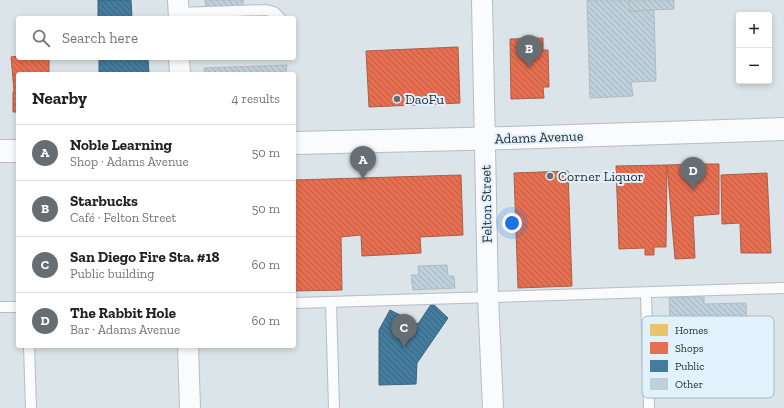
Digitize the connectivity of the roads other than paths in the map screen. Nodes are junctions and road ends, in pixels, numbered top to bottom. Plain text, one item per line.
1 (482, 0) edge
2 (178, 10) edge
3 (278, 16) edge
4 (180, 60) edge
5 (180, 72) edge
6 (784, 130) edge
7 (486, 139) junction
8 (296, 143) edge
9 (16, 150) edge
10 (0, 151) edge
11 (784, 288) edge
12 (646, 293) junction
13 (488, 298) junction
14 (296, 303) edge
15 (331, 303) junction
16 (0, 307) edge
17 (16, 307) edge
18 (647, 316) edge
19 (29, 348) edge
20 (188, 348) edge
21 (649, 398) edge
22 (31, 408) edge
23 (190, 408) edge
24 (334, 408) edge
25 (493, 408) edge
26 (649, 408) edge

1 - 7 street, Felton Street
2 - 3 lane
4 - 5 street
6 - 7 main road, Adams Avenue
7 - 8 main road, Adams Avenue
7 - 13 street, Felton Street
9 - 10 main road
11 - 12 lane
12 - 13 lane
12 - 18 lane
13 - 15 lane
13 - 25 street, Felton Street
14 - 15 lane
15 - 24 lane
16 - 17 lane
19 - 22 lane
20 - 23 street
21 - 26 lane

